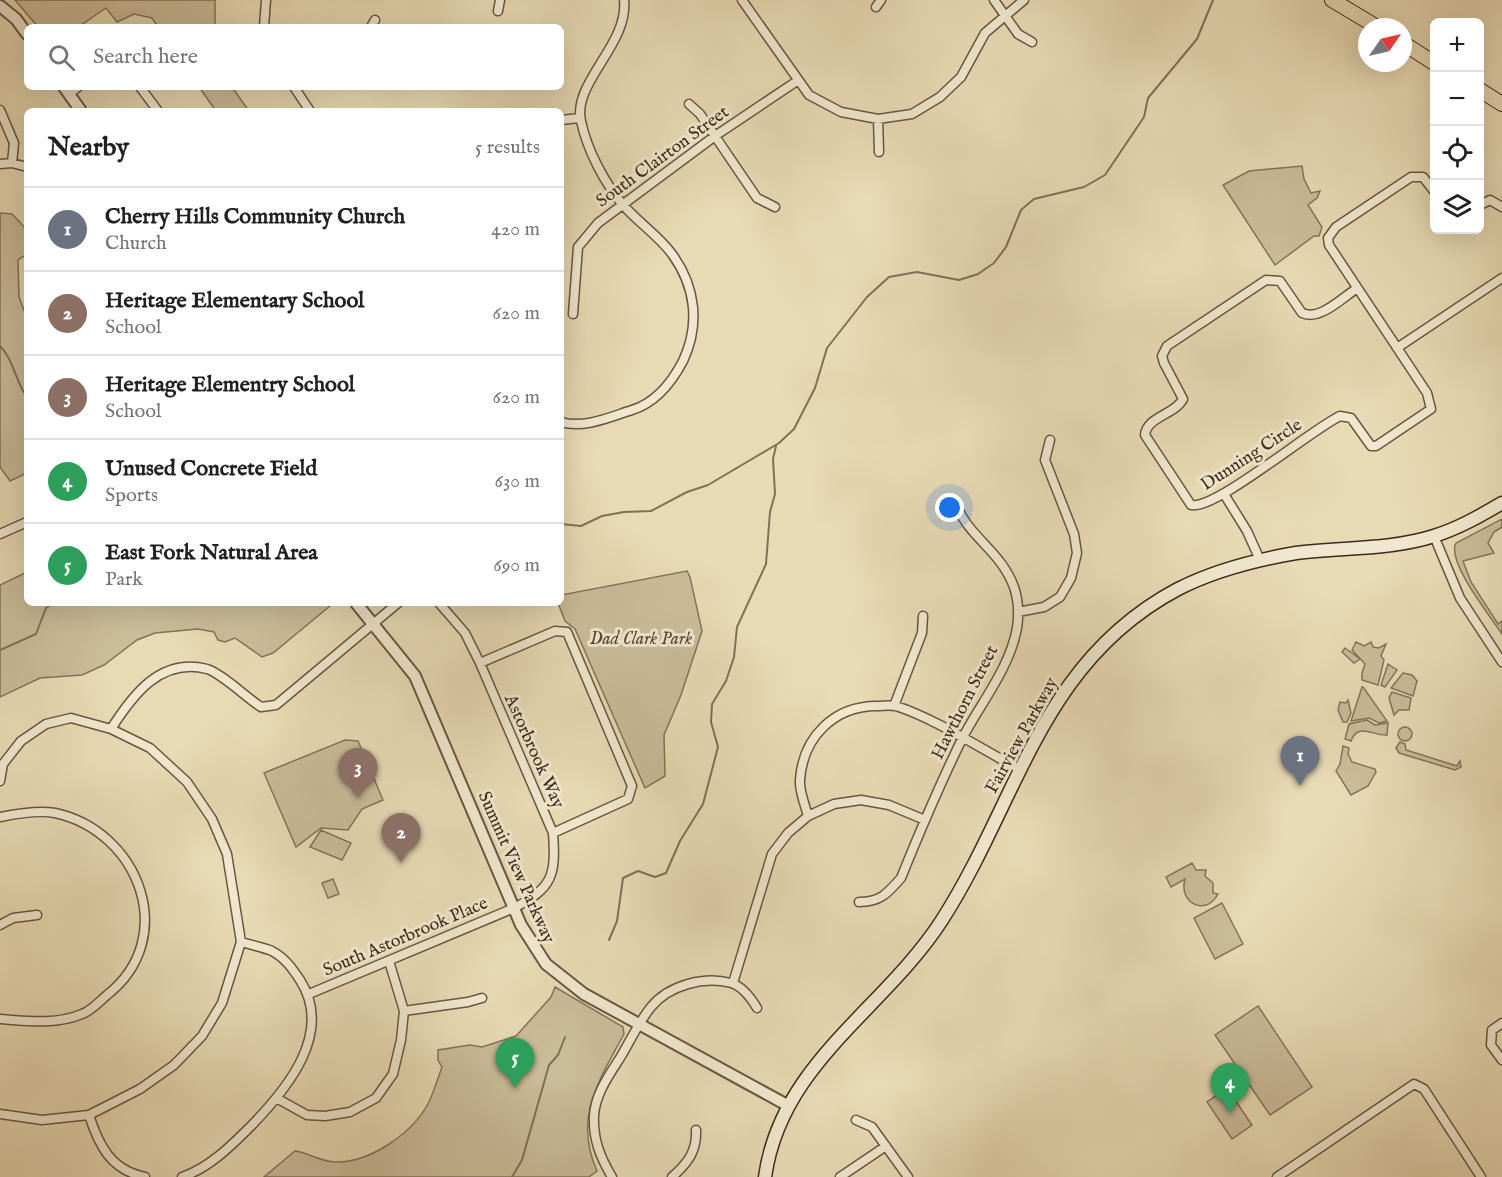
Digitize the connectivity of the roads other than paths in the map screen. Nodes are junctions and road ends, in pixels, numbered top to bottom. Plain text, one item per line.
1 (266, 0) edge
2 (500, 0) edge
3 (624, 0) edge
4 (742, 0) edge
5 (994, 0) edge
6 (1024, 0) edge
7 (1332, 0) edge
8 (0, 6) edge
9 (498, 11) dead end
10 (1005, 15) junction
11 (1362, 18) edge
12 (264, 24) edge
13 (24, 30) edge
14 (1032, 42) dead end
15 (1412, 49) edge
16 (1430, 60) edge
17 (797, 81) junction
18 (71, 90) edge
19 (142, 90) edge
20 (296, 90) edge
21 (1484, 93) edge
22 (689, 104) dead end
23 (1502, 104) edge
24 (80, 108) edge
25 (156, 108) edge
26 (308, 108) edge
27 (0, 110) edge
28 (580, 118) junction
29 (878, 119) junction
30 (564, 120) edge
31 (715, 136) junction
32 (879, 152) dead end
33 (12, 163) junction
34 (0, 165) edge
35 (24, 166) edge
36 (1430, 186) edge
37 (1484, 202) edge
38 (623, 204) junction
39 (775, 207) dead end
40 (1502, 207) edge
41 (1501, 281) edge
42 (1356, 289) junction
43 (573, 314) dead end
44 (1397, 348) junction
45 (564, 423) edge
46 (1050, 440) dead end
47 (1224, 494) junction
48 (955, 501) dead end
49 (1502, 503) edge
50 (24, 523) edge
51 (0, 534) edge
52 (1434, 536) junction
53 (1260, 560) junction
54 (358, 606) edge
55 (394, 606) edge
56 (442, 606) edge
57 (1018, 612) junction
58 (923, 616) dead end
59 (373, 624) junction
60 (1502, 662) edge
61 (480, 663) junction
62 (894, 706) junction
63 (111, 729) junction
64 (963, 738) junction
65 (1019, 770) junction
66 (0, 781) edge
67 (1, 813) edge
68 (808, 816) junction
69 (925, 820) junction
70 (553, 832) junction
71 (859, 902) dead end
72 (514, 908) junction
73 (37, 915) dead end
74 (0, 925) edge
75 (241, 942) junction
76 (389, 961) junction
77 (733, 983) junction
78 (309, 994) junction
79 (482, 998) dead end
80 (757, 1008) dead end
81 (404, 1011) junction
82 (0, 1019) edge
83 (1502, 1023) edge
84 (639, 1024) junction
85 (1502, 1060) edge
86 (278, 1099) junction
87 (787, 1105) junction
88 (0, 1114) edge
89 (89, 1115) junction
90 (856, 1120) dead end
91 (696, 1130) dead end
92 (886, 1146) junction
93 (126, 1175) edge
94 (145, 1177) edge
95 (182, 1177) edge
96 (612, 1177) edge
97 (672, 1177) edge
98 (765, 1177) edge
99 (840, 1177) edge
100 (908, 1177) edge
101 (1277, 1177) edge
102 (1481, 1177) edge

1 - 12 street
2 - 9 street
3 - 28 street
4 - 17 street
5 - 10 street
6 - 10 street
7 - 11 main road
8 - 13 street
10 - 14 street
10 - 29 street
15 - 16 main road
17 - 29 street
17 - 31 street, South Clairton Street
18 - 24 street
19 - 25 street
20 - 26 street
21 - 23 main road
22 - 31 street
27 - 33 street
28 - 30 street
28 - 38 street
29 - 32 street
31 - 38 street, South Clairton Street
31 - 39 street
33 - 34 street
33 - 35 street
36 - 42 street
37 - 40 street
38 - 43 street, South Clairton Street
38 - 45 street
41 - 44 street
42 - 44 street
42 - 47 street, Dunning Circle
44 - 47 street, Dunning Circle
46 - 57 street
47 - 53 street
48 - 57 street, Hawthorn Street
49 - 52 main road, Fairview Parkway
50 - 51 street
52 - 53 main road, Fairview Parkway
52 - 60 street
53 - 65 main road, Fairview Parkway
54 - 59 street, Summit View Parkway
55 - 59 street
56 - 61 street, Astorbrook Way
57 - 64 street, Hawthorn Street
58 - 62 street
59 - 63 street
59 - 72 street, Summit View Parkway
61 - 70 street, Astorbrook Way
61 - 70 street
62 - 64 street
62 - 68 street
63 - 66 street
63 - 75 street
64 - 65 street
64 - 69 street, Hawthorn Street
65 - 87 main road, Fairview Parkway
67 - 82 street
68 - 69 street
68 - 77 street
69 - 71 street, Hawthorn Street
70 - 72 street, Astorbrook Way
72 - 76 street, South Astorbrook Place
72 - 84 street, Summit View Parkway
73 - 74 street
75 - 78 street
75 - 89 street
76 - 78 street, South Astorbrook Place
76 - 81 street
77 - 80 street
77 - 84 street
78 - 86 street
79 - 81 street
81 - 86 street
83 - 85 street
84 - 87 street, Summit View Parkway
84 - 96 street
86 - 95 street
87 - 98 main road, Fairview Parkway
88 - 89 street
89 - 93 street
90 - 92 street
91 - 97 street
92 - 99 street
92 - 100 street
93 - 94 street
101 - 102 street

